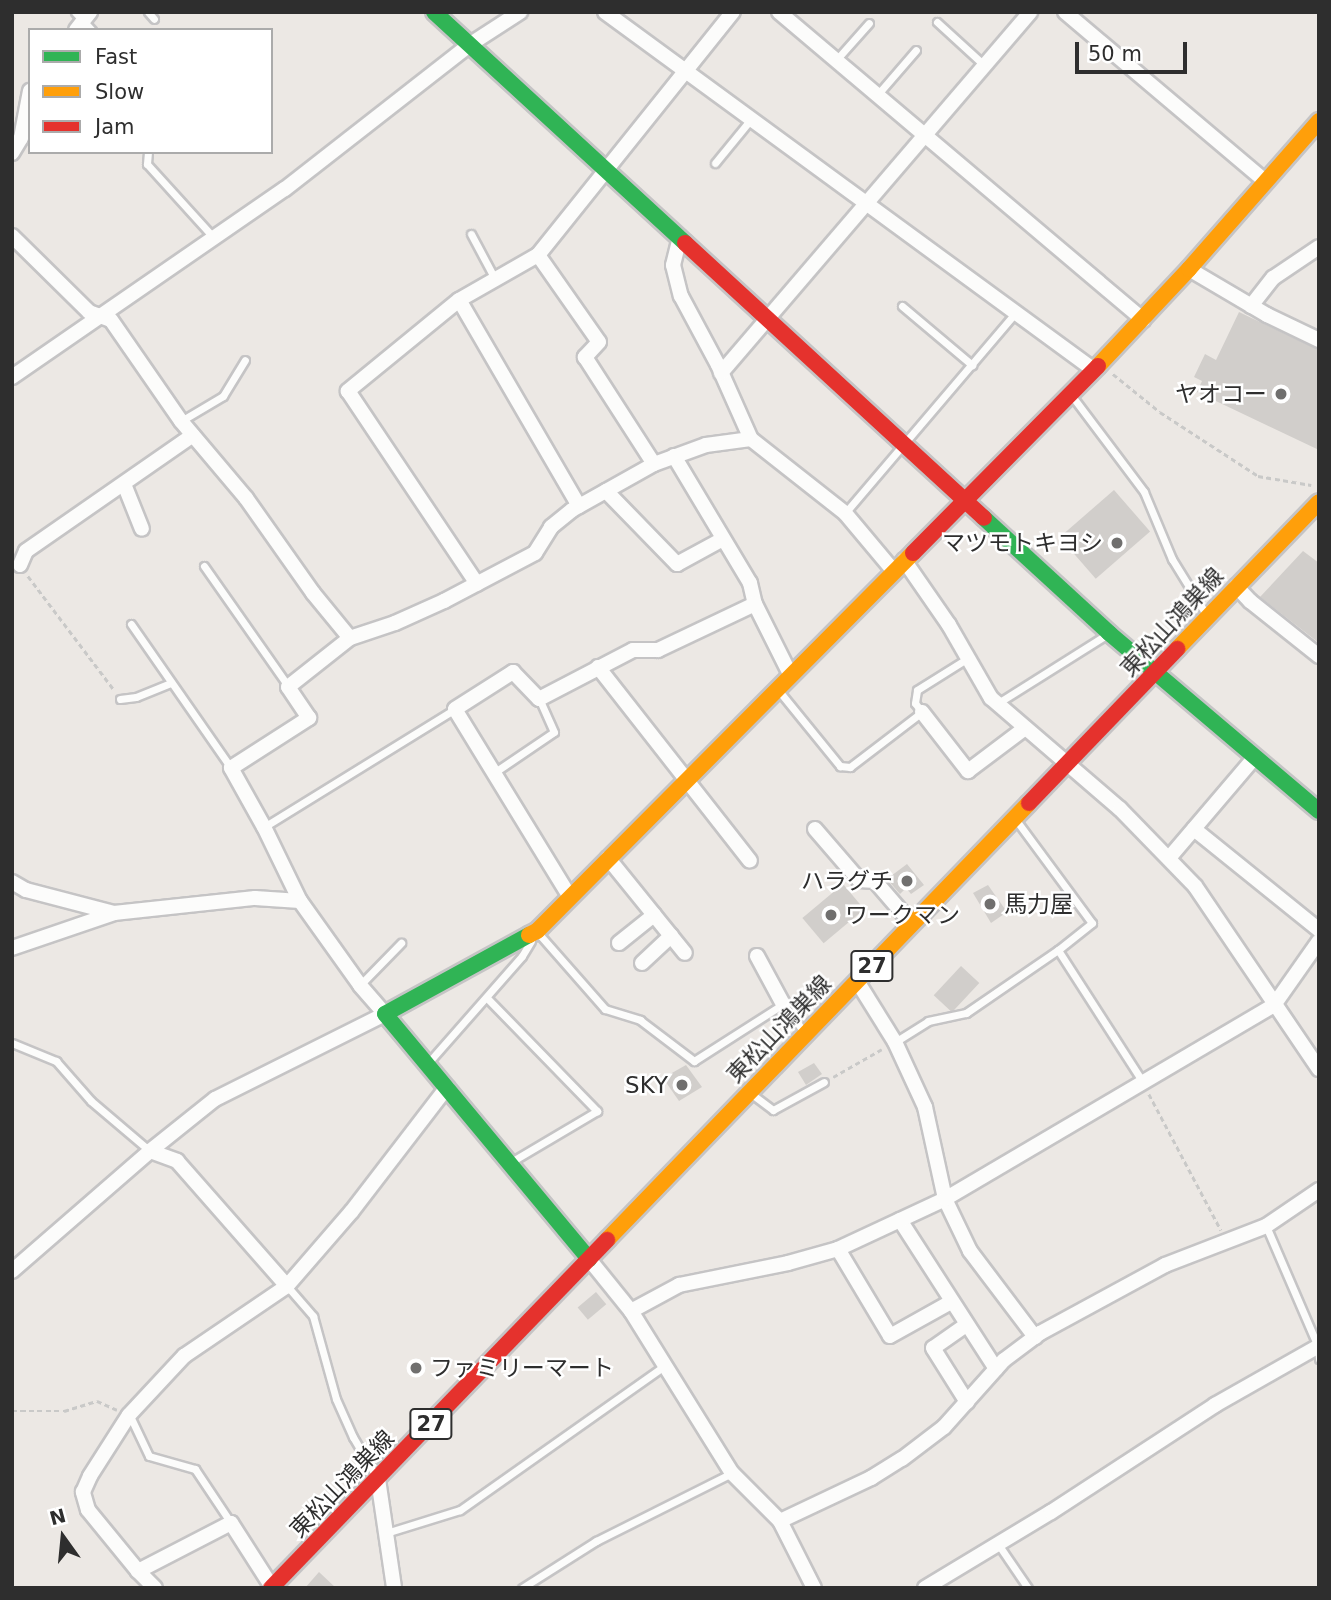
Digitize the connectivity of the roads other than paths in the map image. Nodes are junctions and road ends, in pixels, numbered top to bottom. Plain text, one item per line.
1 (148, 12) edge
2 (434, 12) edge
3 (520, 12) edge
4 (733, 12) edge
5 (1030, 12) edge
6 (1065, 12) edge
7 (613, 15) edge
8 (790, 15) edge
9 (154, 19) dead end
10 (937, 22) dead end
11 (869, 23) dead end
12 (469, 45) junction
13 (916, 50) dead end
14 (836, 59) junction
15 (984, 65) junction
16 (685, 70) junction
17 (878, 94) junction
18 (28, 97) edge
19 (751, 118) junction
20 (1319, 121) edge
21 (17, 133) edge
22 (926, 136) junction
23 (12, 153) edge
24 (148, 154) edge
25 (715, 163) dead end
26 (605, 169) junction
27 (1265, 181) junction
28 (867, 202) junction
29 (471, 234) dead end
30 (12, 236) edge
31 (680, 237) junction
32 (214, 238) junction
33 (1319, 247) edge
34 (538, 255) junction
35 (1189, 269) junction
36 (495, 279) junction
37 (459, 300) junction
38 (902, 306) dead end
39 (1251, 306) junction
40 (1017, 312) junction
41 (100, 314) junction
42 (769, 319) junction
43 (1143, 320) junction
44 (1319, 340) edge
45 (245, 360) dead end
46 (972, 365) junction
47 (1097, 367) junction
48 (721, 373) junction
49 (12, 377) edge
50 (1069, 393) junction
51 (181, 421) junction
52 (192, 435) junction
53 (751, 439) junction
54 (907, 443) junction
55 (674, 456) junction
56 (654, 464) junction
57 (124, 484) junction
58 (606, 491) junction
59 (964, 499) junction
60 (1319, 502) edge
61 (579, 506) junction
62 (845, 513) junction
63 (142, 529) dead end
64 (723, 539) junction
65 (20, 565) road end
66 (898, 565) junction
67 (204, 566) dead end
68 (477, 584) junction
69 (1236, 586) junction
70 (755, 604) junction
71 (1208, 617) junction
72 (131, 624) dead end
73 (1109, 632) junction
74 (350, 638) junction
75 (1319, 656) edge
76 (968, 658) junction
77 (598, 667) junction
78 (1156, 673) junction
79 (790, 674) junction
80 (172, 683) junction
81 (288, 687) junction
82 (776, 688) junction
83 (120, 699) road end
84 (539, 699) junction
85 (997, 703) junction
86 (455, 709) junction
87 (922, 712) junction
88 (1024, 729) junction
89 (1255, 757) junction
90 (1067, 766) junction
91 (231, 768) junction
92 (495, 772) junction
93 (687, 779) junction
94 (1319, 811) edge
95 (1016, 819) junction
96 (264, 827) junction
97 (1194, 828) junction
98 (815, 829) dead end
99 (608, 858) junction
100 (1169, 858) junction
101 (750, 862) dead end
102 (12, 883) edge
103 (570, 897) junction
104 (300, 901) junction
105 (114, 914) junction
106 (654, 915) junction
107 (912, 924) junction
108 (1319, 930) edge
109 (537, 931) junction
110 (671, 936) junction
111 (1319, 941) edge
112 (401, 943) dead end
113 (619, 943) dead end
114 (12, 948) edge
115 (1058, 950) junction
116 (685, 953) dead end
117 (757, 956) dead end
118 (642, 963) dead end
119 (857, 981) junction
120 (360, 985) junction
121 (487, 998) junction
122 (783, 1004) junction
123 (1275, 1005) junction
124 (385, 1014) junction
125 (806, 1034) junction
126 (895, 1042) junction
127 (12, 1043) edge
128 (428, 1063) junction
129 (1319, 1069) edge
130 (824, 1082) road end
131 (1142, 1082) junction
132 (447, 1087) junction
133 (749, 1093) junction
134 (150, 1151) junction
135 (510, 1163) junction
136 (1319, 1190) edge
137 (945, 1199) junction
138 (900, 1220) junction
139 (1266, 1226) junction
140 (838, 1249) junction
141 (589, 1259) junction
142 (12, 1271) edge
143 (287, 1286) junction
144 (951, 1302) junction
145 (631, 1311) junction
146 (966, 1325) junction
147 (1035, 1337) junction
148 (1318, 1351) edge
149 (665, 1365) junction
150 (996, 1369) junction
151 (967, 1402) junction
152 (129, 1415) junction
153 (732, 1474) junction
154 (378, 1479) junction
155 (780, 1521) junction
156 (231, 1523) junction
157 (385, 1533) junction
158 (998, 1544) junction
159 (138, 1571) junction
160 (271, 1587) edge
161 (155, 1588) edge
162 (394, 1588) edge
163 (522, 1588) edge
164 (814, 1588) edge
165 (925, 1588) edge
166 (1028, 1588) edge

1 - 9 lane
2 - 12 street
3 - 12 street
4 - 16 street
5 - 15 street
6 - 27 street
7 - 16 street
8 - 14 street
10 - 15 lane
11 - 14 lane
12 - 26 street
12 - 32 street
13 - 17 lane
14 - 17 street
15 - 22 street
16 - 19 street
16 - 26 street
17 - 22 street
18 - 21 street
19 - 25 lane
19 - 28 street
20 - 27 street
21 - 23 street
22 - 28 street
22 - 43 street
24 - 32 lane
26 - 31 street
26 - 34 street
27 - 35 street
28 - 40 street
28 - 42 street
29 - 36 lane
30 - 41 street
31 - 42 street
31 - 48 street
32 - 41 street
33 - 39 street
34 - 36 street
34 - 56 street
35 - 39 street
35 - 43 street
36 - 37 street
37 - 61 street
37 - 68 street
38 - 46 lane
39 - 44 street
40 - 46 lane
40 - 47 street
41 - 49 street
41 - 51 street
42 - 48 street
42 - 54 street
43 - 47 street
45 - 51 lane
46 - 54 lane
47 - 50 street
48 - 53 street
50 - 59 street
50 - 71 lane
51 - 52 street
52 - 57 street
52 - 74 street
53 - 55 street
53 - 62 street
54 - 59 street
54 - 62 lane
55 - 56 street
55 - 64 street
56 - 58 street
57 - 63 street
57 - 65 street
58 - 61 street
58 - 64 street
59 - 66 street
59 - 73 street
60 - 69 street, 東松山鴻巣線 / 27
61 - 68 street
62 - 66 street
64 - 70 street
66 - 76 street
66 - 79 street
67 - 81 lane
68 - 74 street
69 - 71 street, 東松山鴻巣線 / 27
69 - 75 street
70 - 77 street
70 - 79 street
71 - 78 street, 東松山鴻巣線 / 27
72 - 80 lane
73 - 78 street
73 - 85 lane
74 - 81 street
76 - 85 street
76 - 87 lane
77 - 84 street
77 - 93 street
78 - 89 street
78 - 90 street, 東松山鴻巣線 / 27
79 - 82 street
80 - 83 lane
80 - 91 lane
81 - 91 street
82 - 87 lane
82 - 93 street
84 - 86 street
84 - 92 lane
85 - 88 street
86 - 92 street
86 - 96 lane
87 - 88 street
88 - 90 street
89 - 94 street
89 - 97 street
90 - 95 street, 東松山鴻巣線 / 27
90 - 100 street
91 - 96 street
92 - 103 street
93 - 99 street
93 - 101 street
95 - 107 street, 東松山鴻巣線 / 27
95 - 115 lane
96 - 104 street
97 - 100 street
97 - 108 street
98 - 107 street
99 - 103 street
99 - 106 street
100 - 123 street
102 - 105 street
103 - 109 street
104 - 105 street
104 - 120 street
105 - 114 street
106 - 110 street
106 - 113 street
107 - 119 street, 東松山鴻巣線 / 27
109 - 121 lane
109 - 122 lane
109 - 124 street
110 - 116 street
110 - 118 street
111 - 123 street
112 - 120 lane
115 - 126 lane
115 - 131 lane
117 - 122 street
119 - 125 street, 東松山鴻巣線 / 27
119 - 126 street
120 - 124 street
121 - 128 lane
121 - 135 lane
122 - 125 lane
123 - 129 street
123 - 131 street
124 - 128 street
124 - 134 street
125 - 133 street, 東松山鴻巣線 / 27
126 - 137 street
127 - 134 lane
128 - 132 street
130 - 133 lane
131 - 137 street
132 - 135 street
132 - 143 street
133 - 141 street, 東松山鴻巣線 / 27
134 - 142 street
134 - 143 street
135 - 141 street
136 - 139 street
137 - 138 street
137 - 147 street
138 - 140 street
138 - 144 street
139 - 147 street
139 - 148 lane
140 - 144 street
140 - 145 street
141 - 145 street
141 - 154 street, 東松山鴻巣線 / 27
143 - 152 street
143 - 154 lane
144 - 146 street
145 - 149 street
146 - 150 street
146 - 151 street
147 - 150 street
148 - 158 street
149 - 153 street
149 - 157 lane
150 - 151 street
151 - 155 street
152 - 156 lane
152 - 159 street
153 - 155 street
153 - 163 lane
154 - 157 street
154 - 160 street, 東松山鴻巣線 / 27
155 - 164 street
156 - 159 street
156 - 160 street
157 - 162 street
158 - 165 street
158 - 166 lane
159 - 161 street

